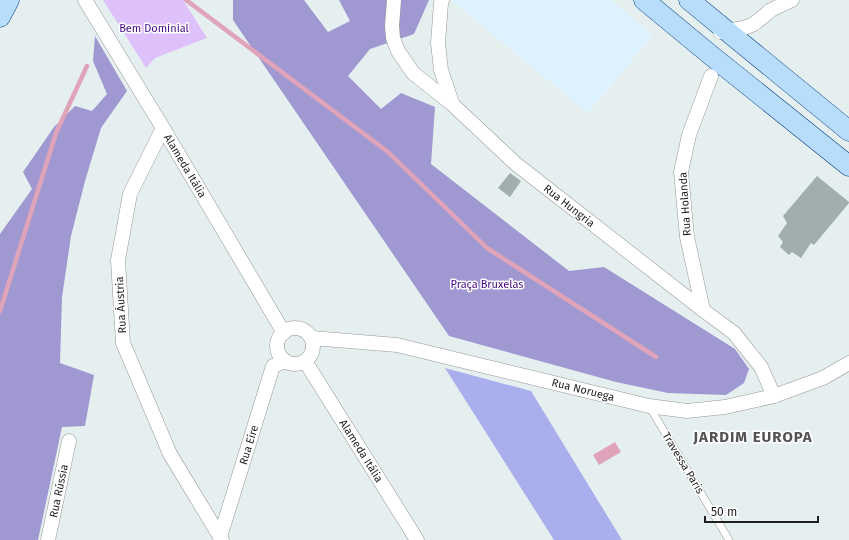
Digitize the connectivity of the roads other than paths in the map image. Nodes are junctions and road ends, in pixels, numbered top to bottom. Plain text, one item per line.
1 (9, 0) edge
2 (85, 0) edge
3 (394, 0) edge
4 (442, 0) edge
5 (644, 0) edge
6 (689, 0) edge
7 (792, 0) edge
8 (0, 17) edge
9 (754, 24) junction
10 (718, 55) junction
11 (762, 61) junction
12 (452, 104) junction
13 (163, 128) junction
14 (849, 131) edge
15 (849, 166) edge
16 (703, 310) junction
17 (284, 333) junction
18 (312, 338) junction
19 (285, 361) junction
20 (305, 361) junction
21 (849, 363) edge
22 (774, 396) junction
23 (649, 406) junction
24 (69, 441) dead end
25 (221, 538) edge
26 (48, 540) edge
27 (417, 540) edge
28 (728, 540) edge

1 - 8 main road
2 - 13 street, Alameda Itália
3 - 12 street, Rua Hungria
4 - 12 street
5 - 10 main road
6 - 10 main road
7 - 9 street
9 - 10 street
9 - 11 street
10 - 11 main road
10 - 15 main road
10 - 16 street, Rua Holanda
11 - 14 main road
12 - 16 street, Rua Hungria
13 - 17 street, Alameda Itália
13 - 25 street, Rua Áustria
16 - 22 street, Rua Hungria
17 - 18 street
17 - 19 street
18 - 20 street
18 - 23 street, Rua Noruega
19 - 20 street
19 - 25 street, Rua Eire
20 - 27 street, Alameda Itália
21 - 22 street, Rua Noruega
22 - 23 street, Rua Noruega
23 - 28 lane, Travessa Paris
24 - 26 street, Rua Rússia

